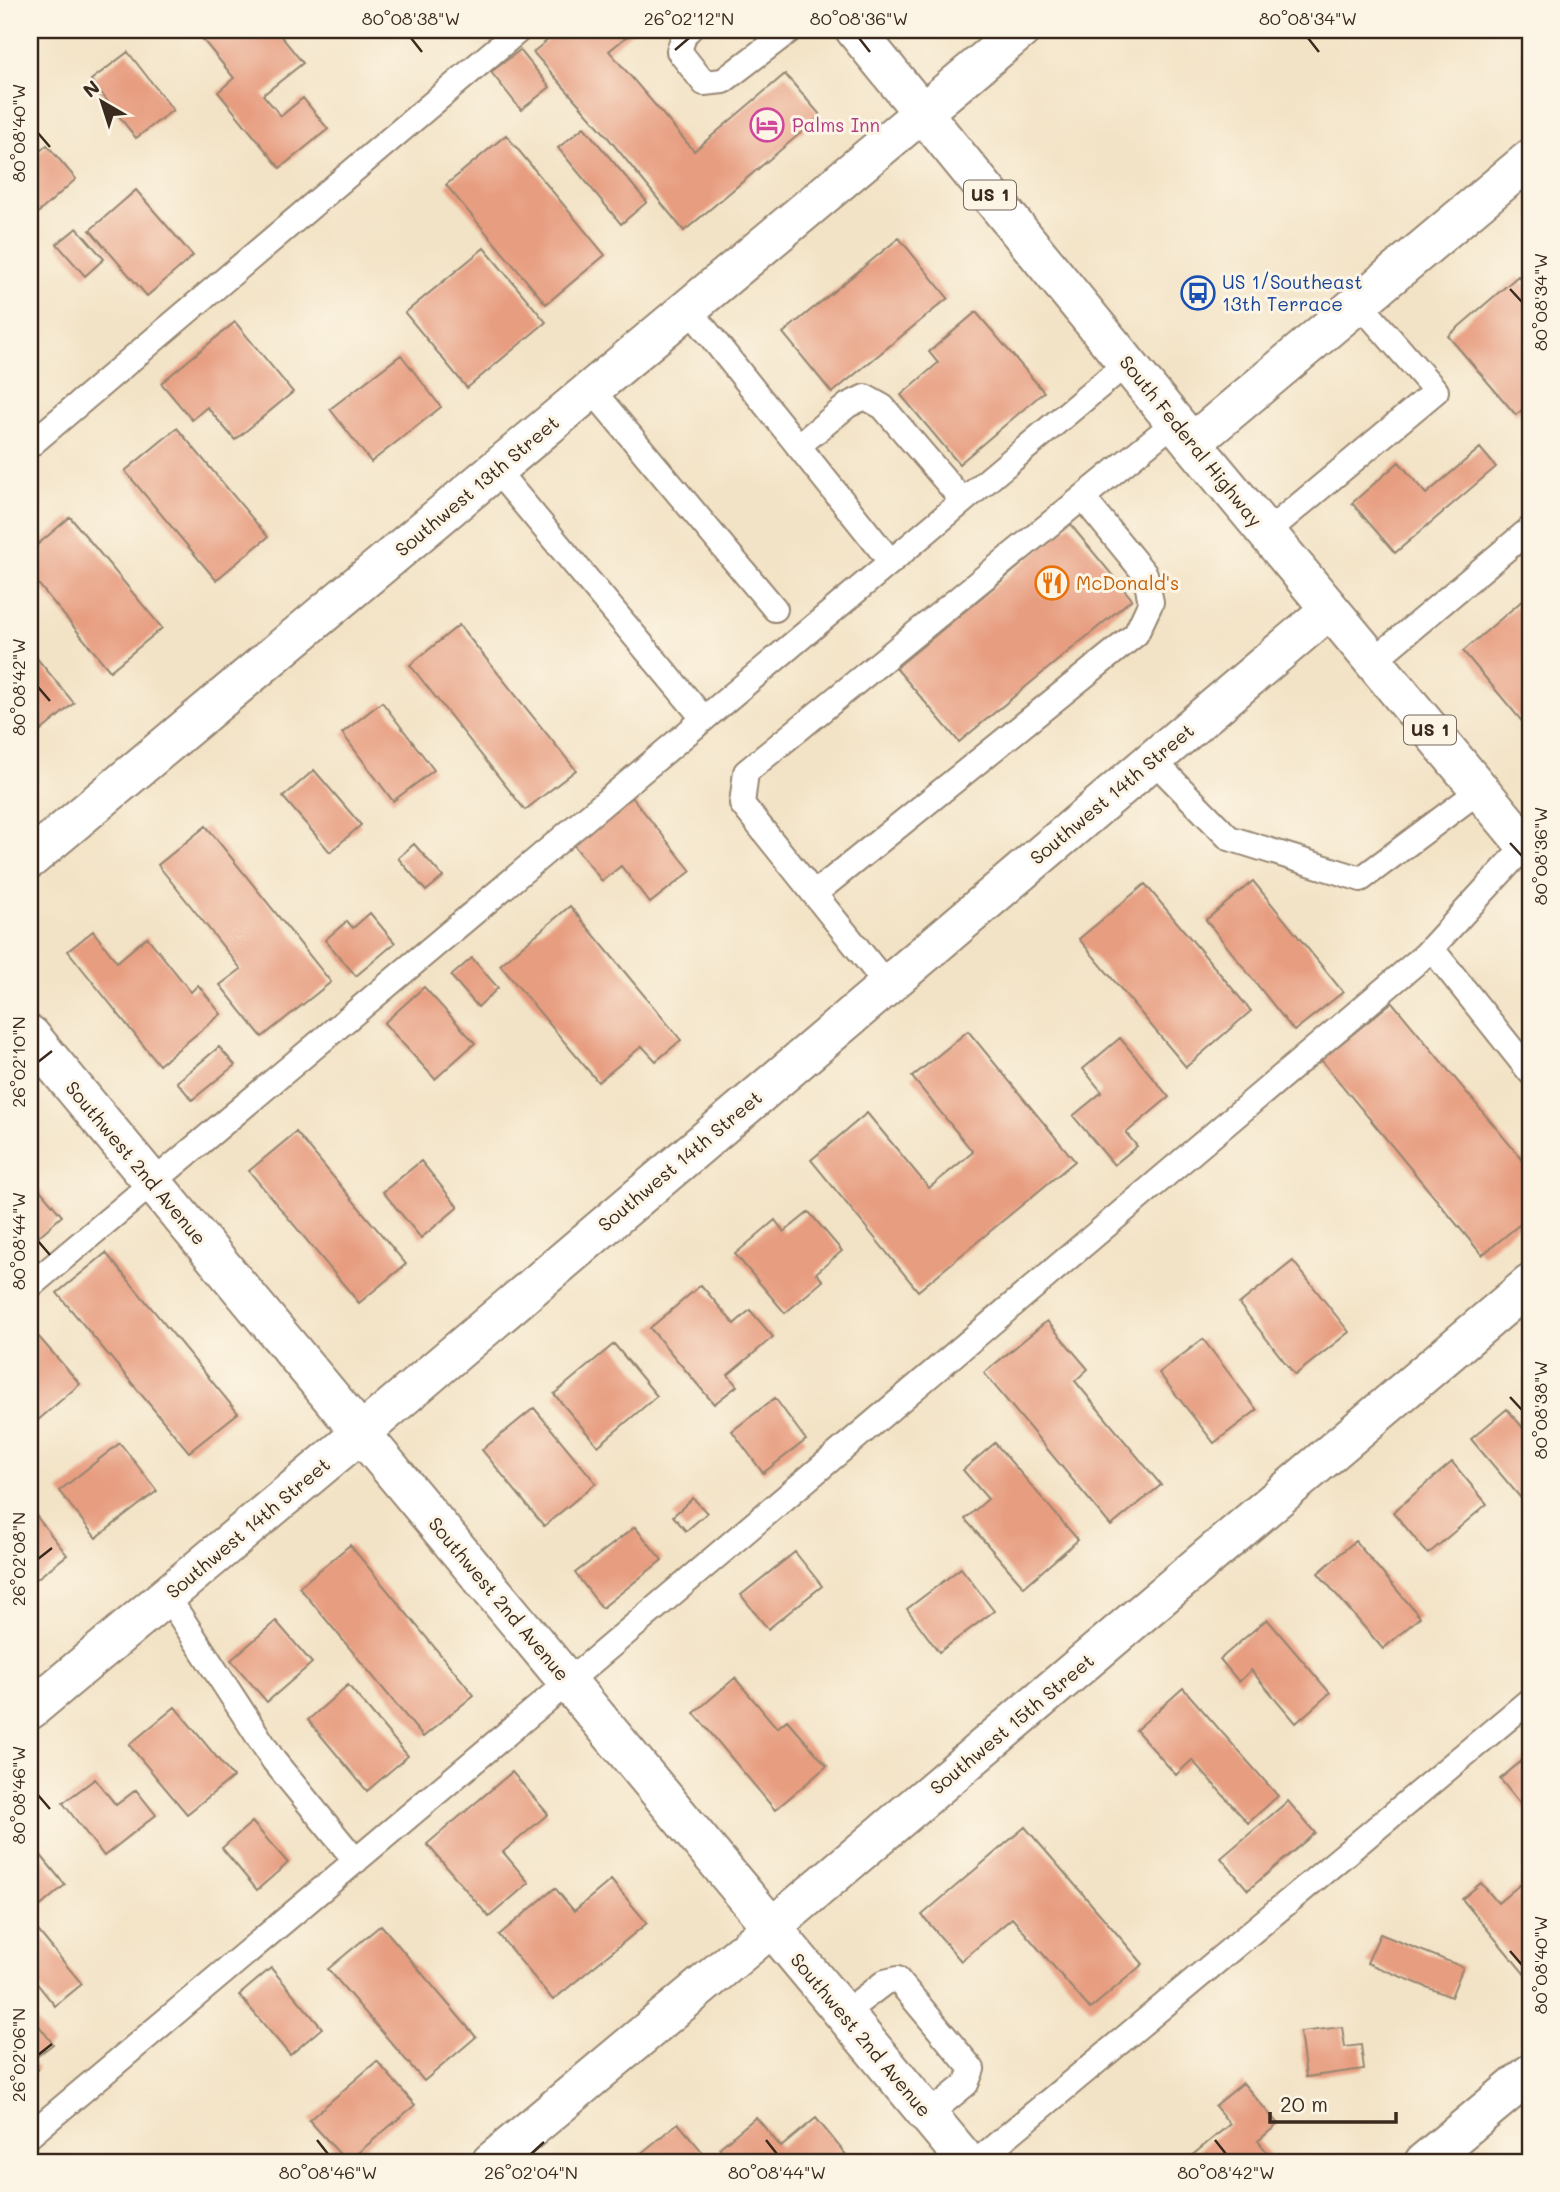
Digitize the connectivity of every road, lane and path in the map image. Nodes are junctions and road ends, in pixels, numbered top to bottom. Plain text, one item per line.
1 (519, 30) edge
2 (689, 30) edge
3 (790, 30) edge
4 (855, 30) edge
5 (1015, 32) edge
6 (924, 112) junction
7 (1530, 159) edge
8 (1359, 303) junction
9 (689, 309) junction
10 (1128, 363) junction
11 (592, 390) junction
12 (1184, 433) junction
13 (30, 445) edge
14 (798, 446) junction
15 (496, 470) junction
16 (1083, 498) junction
17 (963, 501) junction
18 (1530, 529) edge
19 (1266, 533) junction
20 (891, 562) junction
21 (775, 610) dead end
22 (1329, 610) junction
23 (1372, 662) junction
24 (704, 719) junction
25 (1153, 760) junction
26 (1480, 790) junction
27 (1529, 846) edge
28 (30, 859) edge
29 (814, 894) junction
30 (1432, 948) junction
31 (887, 985) junction
32 (30, 1035) edge
33 (1530, 1072) edge
34 (153, 1182) junction
35 (1530, 1284) edge
36 (30, 1286) edge
37 (361, 1433) junction
38 (167, 1596) junction
39 (568, 1682) junction
40 (1530, 1700) edge
41 (30, 1710) edge
42 (356, 1861) junction
43 (771, 1928) junction
44 (843, 2014) junction
45 (1530, 2074) edge
46 (928, 2115) junction
47 (1462, 2130) junction
48 (30, 2135) edge
49 (491, 2162) edge
50 (967, 2162) edge
51 (976, 2162) edge
52 (1424, 2162) edge
53 (1440, 2162) edge

1 - 13 lane
2 - 3 lane
4 - 6 street, South Federal Highway / US 1
5 - 6 street, Southwest 13th Street
6 - 9 street, Southwest 13th Street
6 - 10 street, South Federal Highway / US 1
7 - 8 street
8 - 12 street
8 - 19 lane
9 - 11 street, Southwest 13th Street
9 - 14 lane
10 - 12 street, South Federal Highway / US 1
10 - 17 lane
11 - 15 street, Southwest 13th Street
11 - 21 lane
12 - 16 lane
12 - 19 street, South Federal Highway / US 1
14 - 17 lane
14 - 20 lane
15 - 24 lane
15 - 28 street, Southwest 13th Street
16 - 29 lane
16 - 29 lane
17 - 20 lane
18 - 23 lane
19 - 22 street, South Federal Highway / US 1
20 - 24 lane
22 - 23 street, South Federal Highway / US 1
22 - 25 street, Southwest 14th Street
23 - 26 street, South Federal Highway / US 1
24 - 34 lane
25 - 26 lane
25 - 31 street, Southwest 14th Street
26 - 27 street, South Federal Highway / US 1
27 - 30 lane
29 - 31 lane
30 - 33 lane
30 - 39 lane
31 - 37 street, Southwest 14th Street
32 - 34 street, Southwest 2nd Avenue
34 - 36 lane
34 - 37 street, Southwest 2nd Avenue
35 - 43 street, Southwest 15th Street
37 - 38 street, Southwest 14th Street
37 - 39 street, Southwest 2nd Avenue
38 - 41 street, Southwest 14th Street
38 - 42 lane
39 - 42 lane
39 - 43 street, Southwest 2nd Avenue
40 - 51 lane
42 - 48 lane
43 - 44 street, Southwest 2nd Avenue
43 - 49 street, Southwest 15th Street
44 - 46 street, Southwest 2nd Avenue
44 - 46 lane
45 - 47 street
46 - 50 street, Southwest 2nd Avenue
47 - 52 street
47 - 53 street

